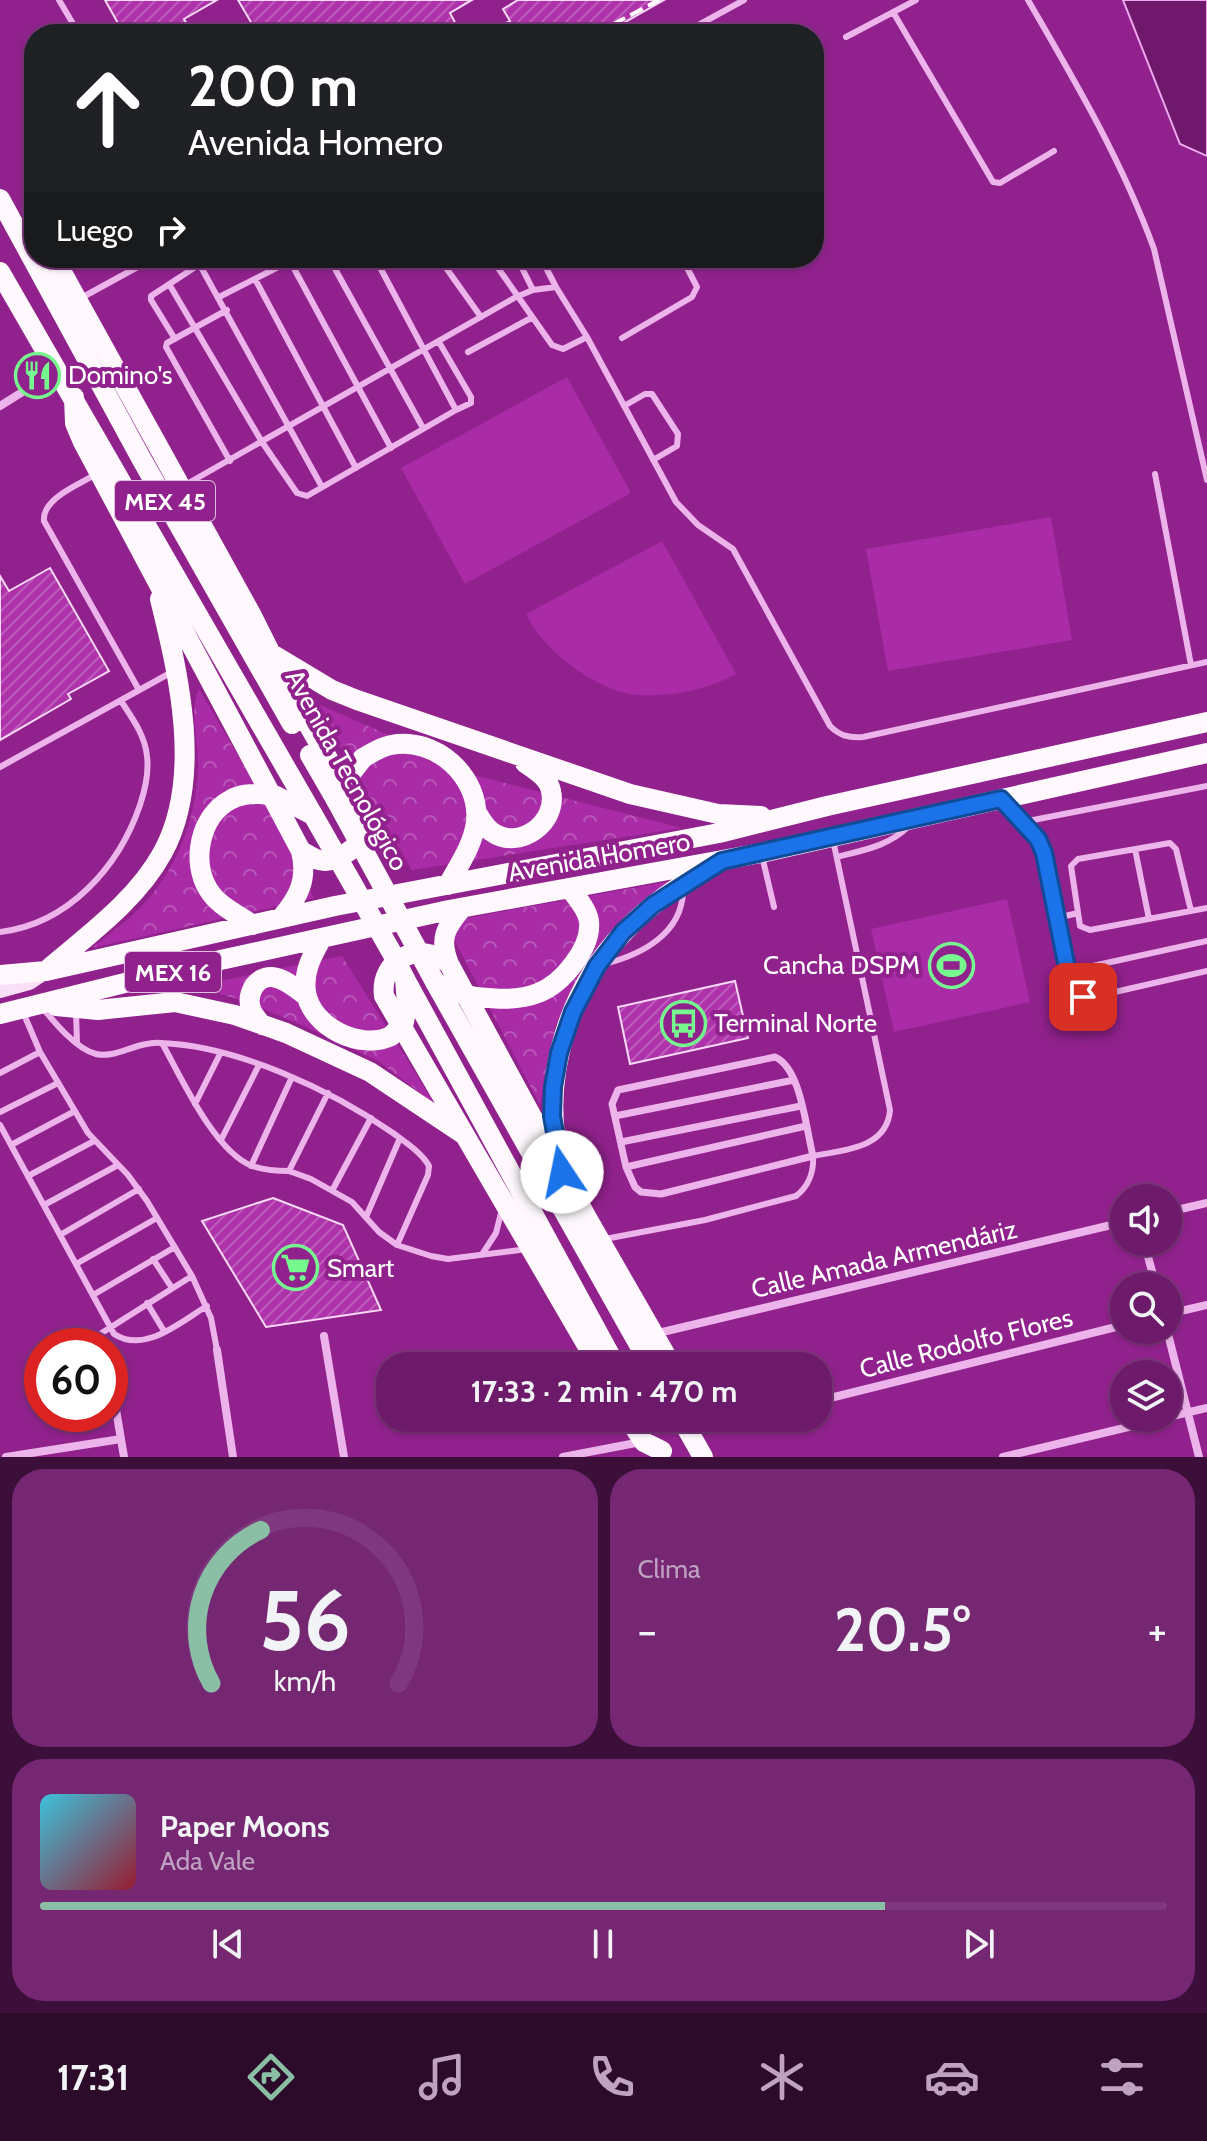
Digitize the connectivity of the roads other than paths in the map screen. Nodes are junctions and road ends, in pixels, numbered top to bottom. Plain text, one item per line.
1 (59, 0) edge
2 (744, 0) edge
3 (916, 0) edge
4 (1028, 0) edge
5 (893, 12) junction
6 (73, 24) edge
7 (700, 24) edge
8 (846, 37) dead end
9 (1054, 151) dead end
10 (0, 199) edge
11 (12, 220) junction
12 (24, 229) edge
13 (24, 242) edge
14 (38, 268) edge
15 (60, 268) edge
16 (135, 268) edge
17 (189, 268) edge
18 (202, 268) edge
19 (277, 268) edge
20 (297, 268) edge
21 (334, 268) edge
22 (380, 268) edge
23 (446, 268) edge
24 (497, 268) edge
25 (522, 268) edge
26 (546, 268) edge
27 (687, 268) edge
28 (0, 272) edge
29 (255, 279) junction
30 (169, 284) junction
31 (556, 287) junction
32 (533, 290) junction
33 (219, 297) junction
34 (516, 297) junction
35 (78, 299) junction
36 (227, 310) junction
37 (481, 317) junction
38 (531, 318) junction
39 (194, 329) junction
40 (587, 337) junction
41 (622, 338) dead end
42 (175, 339) junction
43 (439, 342) junction
44 (424, 351) junction
45 (468, 352) dead end
46 (390, 370) junction
47 (57, 371) junction
48 (358, 389) junction
49 (74, 397) junction
50 (0, 406) edge
51 (624, 406) junction
52 (323, 409) junction
53 (456, 410) junction
54 (288, 427) junction
55 (423, 428) junction
56 (262, 442) junction
57 (391, 448) junction
58 (653, 460) junction
59 (230, 461) junction
60 (356, 468) junction
61 (99, 472) junction
62 (1155, 474) dead end
63 (1207, 480) edge
64 (182, 487) junction
65 (322, 487) junction
66 (151, 565) junction
67 (272, 654) junction
68 (1207, 662) edge
69 (1191, 665) junction
70 (177, 669) junction
71 (139, 690) junction
72 (121, 701) junction
73 (1207, 722) edge
74 (489, 745) junction
75 (1207, 753) edge
76 (0, 767) edge
77 (1207, 786) edge
78 (1001, 799) junction
79 (336, 800) junction
80 (827, 806) junction
81 (476, 811) junction
82 (313, 815) junction
83 (781, 817) junction
84 (917, 817) junction
85 (1023, 822) junction
86 (832, 837) junction
87 (1135, 849) junction
88 (301, 851) junction
89 (761, 853) junction
90 (837, 857) junction
91 (722, 861) junction
92 (683, 884) junction
93 (442, 886) junction
94 (570, 889) junction
95 (774, 907) dead end
96 (1207, 908) edge
97 (456, 909) junction
98 (1191, 911) junction
99 (1078, 913) junction
100 (281, 918) junction
101 (1057, 918) junction
102 (1149, 919) junction
103 (253, 925) junction
104 (0, 932) edge
105 (322, 938) junction
106 (1207, 941) edge
107 (449, 964) junction
108 (597, 966) junction
109 (1088, 967) dead end
110 (46, 971) junction
111 (1207, 971) edge
112 (0, 975) edge
113 (405, 979) junction
114 (435, 982) junction
115 (0, 990) edge
116 (306, 996) junction
117 (35, 1006) junction
118 (75, 1008) junction
119 (0, 1014) edge
120 (262, 1025) junction
121 (77, 1042) junction
122 (162, 1043) junction
123 (40, 1052) junction
124 (220, 1054) junction
125 (259, 1065) junction
126 (0, 1073) edge
127 (292, 1077) junction
128 (794, 1080) junction
129 (58, 1083) junction
130 (328, 1093) junction
131 (195, 1104) junction
132 (801, 1106) junction
133 (75, 1111) junction
134 (0, 1112) edge
135 (615, 1116) junction
136 (371, 1118) junction
137 (0, 1125) edge
138 (806, 1126) junction
139 (400, 1138) junction
140 (469, 1139) junction
141 (221, 1140) junction
142 (94, 1141) junction
143 (621, 1142) junction
144 (11, 1145) junction
145 (813, 1156) junction
146 (118, 1165) junction
147 (251, 1166) junction
148 (626, 1167) junction
149 (289, 1171) junction
150 (562, 1172) junction
151 (28, 1176) junction
152 (139, 1189) junction
153 (333, 1189) junction
154 (504, 1201) junction
155 (1207, 1203) edge
156 (44, 1205) junction
157 (1182, 1209) edge
158 (366, 1217) junction
159 (157, 1218) junction
160 (1110, 1225) edge
161 (60, 1235) junction
162 (599, 1241) junction
163 (397, 1245) junction
164 (175, 1247) junction
165 (532, 1249) junction
166 (483, 1253) junction
167 (153, 1259) junction
168 (76, 1264) junction
169 (192, 1276) junction
170 (172, 1288) junction
171 (93, 1295) junction
172 (147, 1303) junction
173 (1207, 1305) edge
174 (207, 1306) junction
175 (1182, 1311) edge
176 (110, 1326) junction
177 (107, 1328) edge
178 (1110, 1328) edge
179 (164, 1331) junction
180 (653, 1334) junction
181 (324, 1336) dead end
182 (1170, 1344) edge
183 (217, 1350) joint
184 (591, 1352) edge
185 (608, 1352) edge
186 (643, 1352) edge
187 (664, 1352) edge
188 (832, 1398) edge
189 (1207, 1408) edge
190 (1187, 1413) junction
191 (1182, 1414) edge
192 (120, 1432) edge
193 (641, 1432) edge
194 (651, 1432) edge
195 (690, 1432) edge
196 (1110, 1432) edge
197 (121, 1439) junction
198 (660, 1452) edge
199 (6, 1457) edge
200 (124, 1457) edge
201 (233, 1457) edge
202 (344, 1457) edge
203 (563, 1457) edge
204 (700, 1457) edge
205 (1003, 1457) edge
206 (1199, 1457) edge

1 - 6 lane
2 - 7 lane
3 - 5 lane
4 - 63 lane
5 - 8 lane
5 - 9 lane
10 - 11 main road, Avenida Tecnológico / MEX 45
11 - 12 main road
11 - 13 main road, Avenida Tecnológico / MEX 45
14 - 79 main road, Avenida Tecnológico / MEX 45
15 - 35 main road
16 - 35 lane
17 - 30 lane
18 - 33 lane
19 - 29 lane
20 - 48 lane
21 - 46 lane
22 - 44 lane
23 - 37 lane
24 - 34 lane
25 - 32 lane
26 - 31 lane
27 - 41 lane
28 - 47 main road, Avenida Tecnológico / MEX 45
29 - 33 lane
29 - 52 lane
30 - 39 lane
30 - 42 lane
31 - 32 lane
31 - 40 lane
32 - 34 lane
33 - 36 lane
34 - 37 lane
34 - 38 lane
35 - 64 main road
36 - 39 lane
36 - 54 lane
37 - 43 lane
38 - 40 lane
38 - 45 lane
39 - 42 lane
39 - 56 lane
40 - 51 lane
42 - 59 lane
43 - 44 lane
43 - 53 lane
44 - 46 lane
44 - 53 lane
46 - 48 lane
46 - 55 lane
47 - 49 main road, Avenida Tecnológico / MEX 45
47 - 50 street
48 - 52 lane
48 - 57 lane
49 - 61 main road
49 - 82 main road, Avenida Tecnológico / MEX 45
51 - 58 lane
51 - 58 lane
52 - 54 lane
52 - 60 lane
53 - 55 lane
54 - 56 lane
54 - 65 lane
55 - 57 lane
56 - 59 lane
56 - 65 lane
57 - 60 lane
58 - 69 lane
59 - 64 lane
60 - 65 lane
61 - 66 main road
61 - 71 lane
62 - 69 lane
64 - 67 main road
66 - 70 main road
66 - 88 main road
67 - 74 main road
67 - 88 main road
68 - 69 lane
70 - 71 lane
70 - 110 main road
71 - 72 lane
72 - 76 lane
72 - 104 lane
73 - 80 main road, Avenida Homero
74 - 81 main road
74 - 83 main road
75 - 78 main road, Avenida Homero
77 - 85 lane
78 - 84 main road, Avenida Homero
78 - 85 lane
79 - 81 main road, bridge
79 - 114 main road, Avenida Tecnológico / MEX 45, bridge
80 - 83 main road, Avenida Homero
80 - 86 main road
81 - 93 main road
82 - 103 main road, bridge
82 - 113 main road, Avenida Tecnológico / MEX 45, bridge
83 - 93 main road, Avenida Homero
84 - 86 main road, Avenida Homero
84 - 90 lane
85 - 101 lane
86 - 89 main road, Avenida Homero
86 - 90 lane
87 - 98 lane
87 - 99 lane
87 - 102 lane
88 - 100 main road
89 - 91 main road, Avenida Homero
89 - 95 lane
90 - 145 lane
91 - 92 main road
91 - 94 main road, Avenida Homero
92 - 108 main road
92 - 108 lane
93 - 100 main road, Avenida Homero / MEX 16
94 - 97 main road, Avenida Homero
94 - 114 main road, bridge
96 - 98 lane
97 - 105 main road, Avenida Homero / MEX 16
97 - 107 main road
98 - 102 lane
99 - 101 lane
99 - 102 lane
100 - 103 main road, Avenida Homero / MEX 16
101 - 111 lane
103 - 110 main road, Avenida Homero / MEX 16
105 - 116 main road
105 - 117 main road, Avenida Homero / MEX 16
106 - 109 lane
107 - 140 main road
107 - 150 main road
108 - 150 main road
110 - 112 main road, Avenida Homero / MEX 16
110 - 115 main road, Avenida Homero
113 - 116 main road, bridge
113 - 185 main road, Avenida Tecnológico / MEX 45
114 - 186 main road, Avenida Tecnológico / MEX 45
116 - 120 main road
117 - 118 main road
117 - 119 main road, Avenida Homero / MEX 16
117 - 121 lane
117 - 123 lane
118 - 120 main road
118 - 121 lane
120 - 140 main road
121 - 122 lane
122 - 124 lane
122 - 131 lane
123 - 126 lane
123 - 129 lane
124 - 125 lane
124 - 131 lane
125 - 127 lane
125 - 141 lane
127 - 130 lane
127 - 147 lane
128 - 132 street
128 - 135 street
128 - 135 street
129 - 133 lane
129 - 134 lane
130 - 136 lane
130 - 149 lane
131 - 141 lane
132 - 138 street
132 - 143 street
133 - 142 lane
133 - 144 lane
135 - 143 street
136 - 139 lane
136 - 153 lane
137 - 144 lane
138 - 145 street
138 - 148 street
139 - 158 lane
139 - 163 lane
140 - 154 main road
141 - 147 lane
142 - 146 lane
142 - 151 lane
143 - 148 street
144 - 151 lane
145 - 148 street
145 - 162 lane
146 - 152 lane
146 - 156 lane
147 - 149 lane
149 - 153 lane
150 - 162 main road
151 - 156 lane
152 - 159 lane
152 - 161 lane
153 - 158 lane
154 - 165 main road
154 - 166 lane
155 - 157 street
156 - 161 lane
158 - 163 lane
159 - 164 lane
159 - 168 lane
160 - 180 street, Calle Amada Armendáriz
161 - 168 lane
162 - 180 main road
163 - 166 lane
164 - 167 lane
164 - 169 lane
165 - 166 lane
165 - 184 main road
167 - 170 lane
167 - 171 lane
168 - 171 lane
169 - 170 lane
169 - 174 lane
170 - 172 lane
171 - 176 lane
172 - 176 lane
172 - 179 lane
173 - 175 street
174 - 179 lane
174 - 183 lane
176 - 177 lane
176 - 179 lane
178 - 188 street, Calle Rodolfo Flores
180 - 187 main road
181 - 202 street
182 - 190 street
183 - 201 street
189 - 190 street
190 - 191 street
190 - 206 street
192 - 197 street
193 - 198 main road
194 - 198 main road
195 - 204 main road
196 - 205 street
197 - 199 street
197 - 200 street
198 - 203 street

